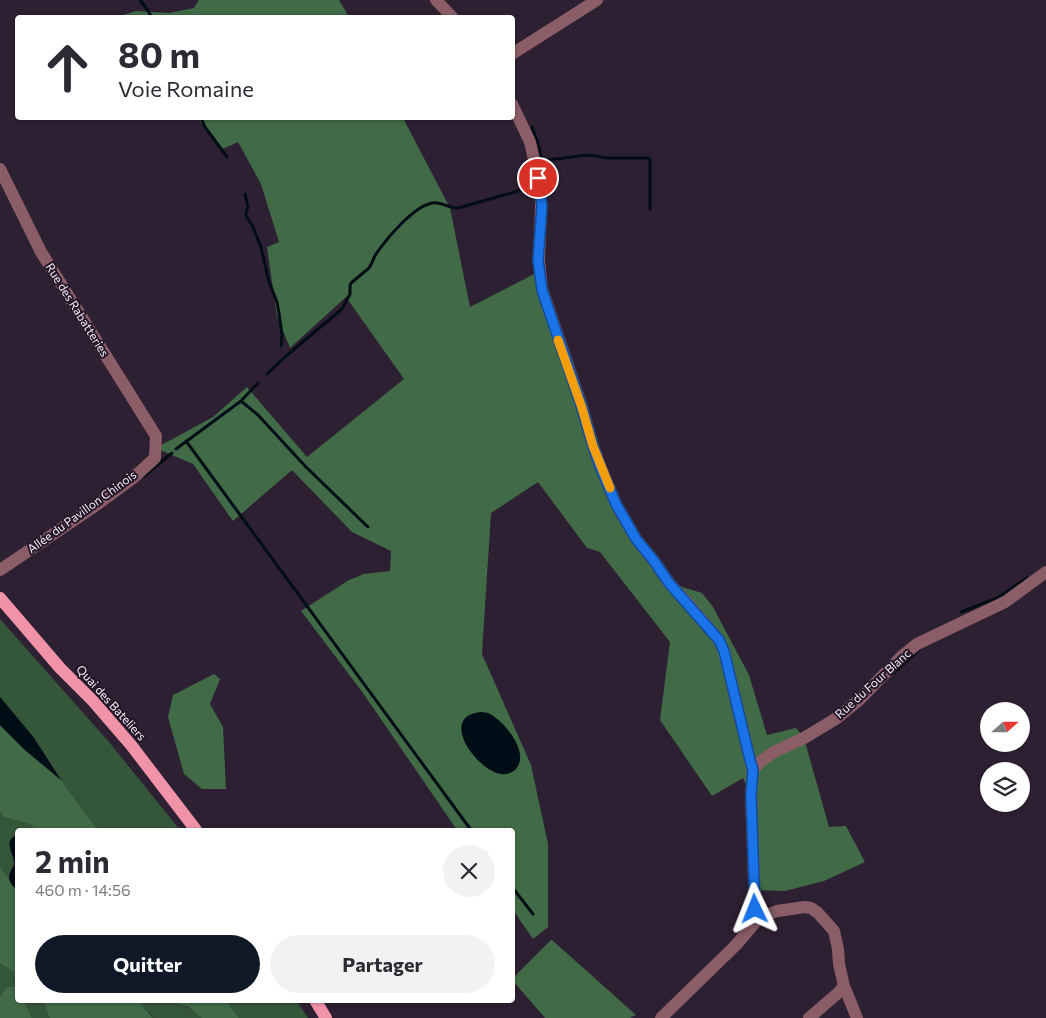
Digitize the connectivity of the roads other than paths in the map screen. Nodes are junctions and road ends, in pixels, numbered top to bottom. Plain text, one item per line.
1 (436, 0) edge
2 (597, 0) edge
3 (450, 15) edge
4 (515, 52) edge
5 (515, 110) edge
6 (0, 169) edge
7 (156, 448) joint
8 (0, 570) edge
9 (1046, 572) edge
10 (0, 598) edge
11 (753, 770) junction
12 (194, 828) edge
13 (759, 918) junction
14 (844, 986) junction
15 (317, 1003) edge
16 (326, 1018) edge
17 (661, 1018) edge
18 (809, 1018) edge
19 (857, 1018) edge

1 - 3 street
2 - 4 street
5 - 11 street
6 - 7 street, Rue des Rabatteries
7 - 8 street, Allée du Pavillon Chinois
9 - 11 street, Rue du Four Blanc
10 - 12 main road, Quai des Bateliers
11 - 13 street
13 - 14 street
13 - 17 street
14 - 18 street
14 - 19 street
15 - 16 main road

